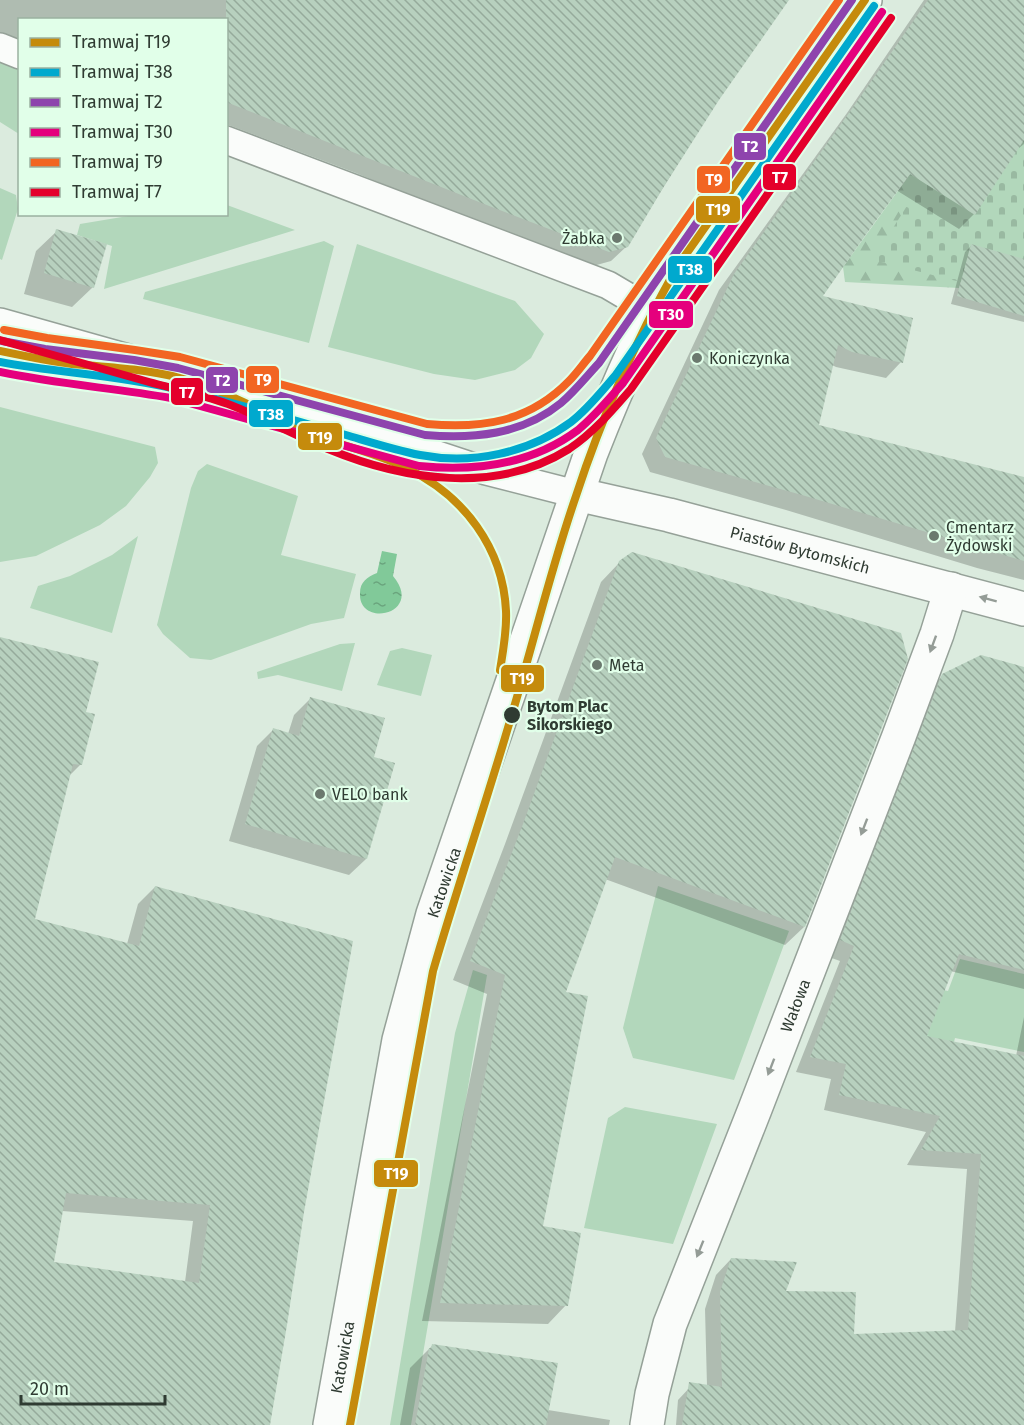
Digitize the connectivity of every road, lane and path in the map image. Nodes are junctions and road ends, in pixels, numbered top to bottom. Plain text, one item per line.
1 (865, 0) edge
2 (0, 47) edge
3 (18, 54) edge
4 (228, 141) edge
5 (652, 310) junction
6 (0, 322) edge
7 (576, 494) junction
8 (951, 589) junction
9 (1024, 609) edge
10 (330, 1425) edge
11 (647, 1425) edge

1 - 5 street, Katowicka
2 - 3 lane
4 - 5 lane
5 - 7 street, Katowicka
6 - 7 lane
7 - 8 street, Piastów Bytomskich
7 - 10 street, Katowicka
9 -> 8 street, Piastów Bytomskich
8 -> 11 street, Wałowa

